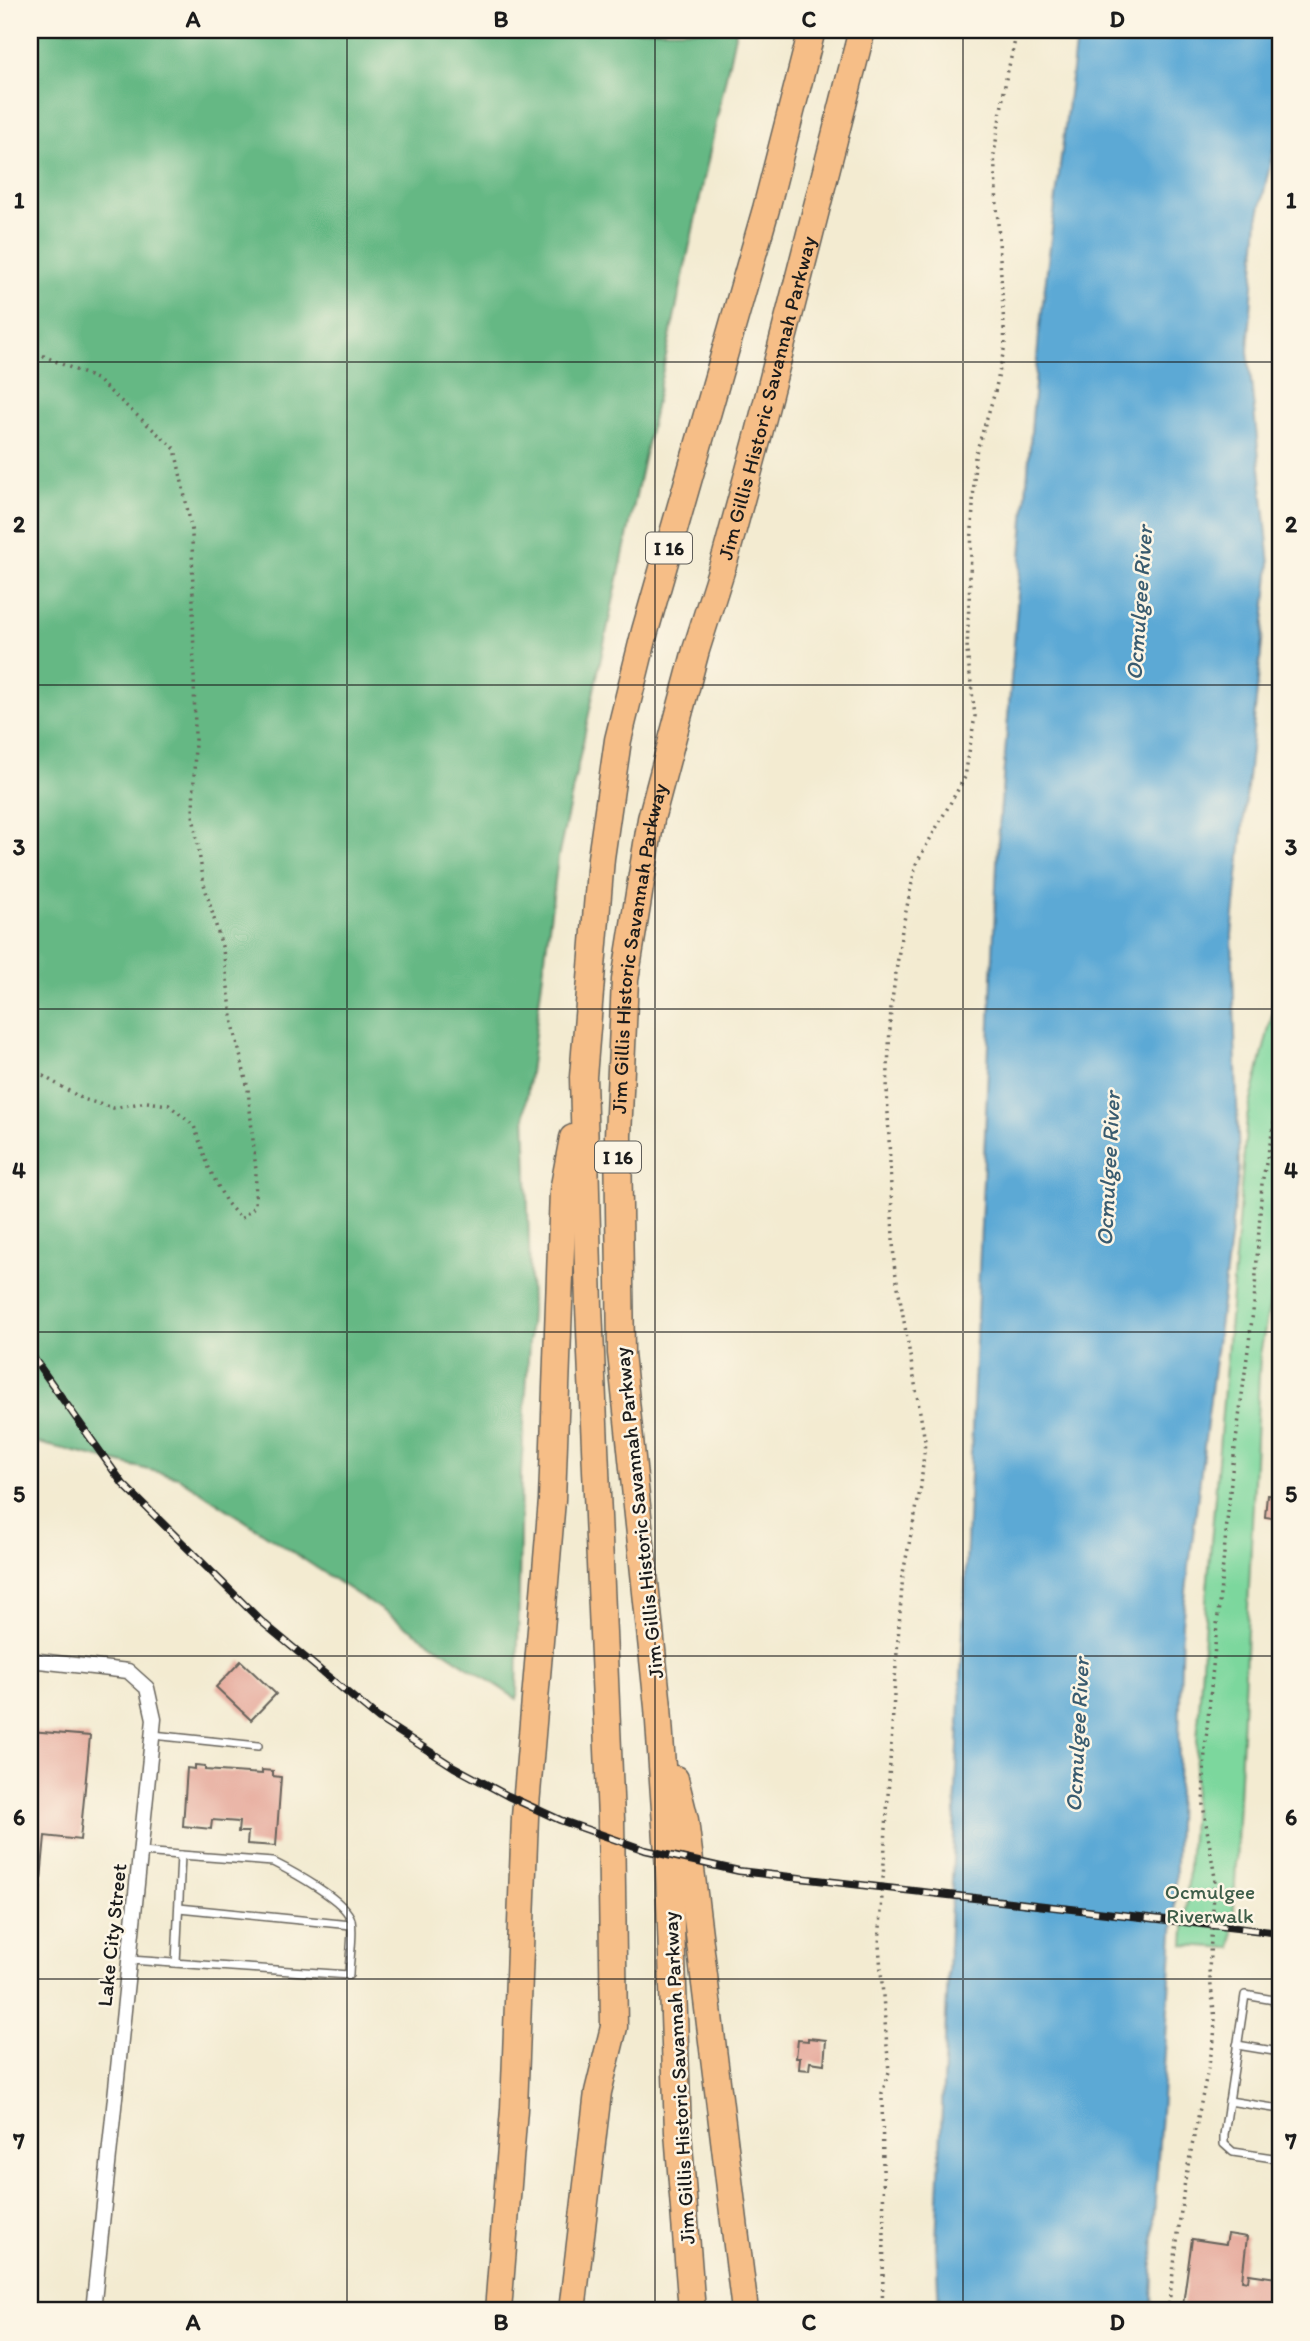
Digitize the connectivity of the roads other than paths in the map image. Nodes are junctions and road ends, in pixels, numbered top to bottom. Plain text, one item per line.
1 (812, 30) edge
2 (862, 30) edge
3 (583, 1077) junction
4 (30, 1660) edge
5 (658, 1707) junction
6 (153, 1735) junction
7 (258, 1746) dead end
8 (141, 1852) junction
9 (181, 1855) junction
10 (179, 1908) junction
11 (351, 1925) junction
12 (130, 1960) junction
13 (176, 1963) junction
14 (1280, 2001) edge
15 (1237, 2045) junction
16 (1280, 2052) edge
17 (1229, 2101) junction
18 (1280, 2109) edge
19 (1280, 2159) edge
20 (1280, 2176) edge
21 (1280, 2195) edge
22 (93, 2311) edge
23 (498, 2311) edge
24 (572, 2311) edge
25 (692, 2311) edge
26 (745, 2311) edge

1 - 3 highway, Jim Gillis Historic Savannah Parkway / I 16
2 - 5 highway, Jim Gillis Historic Savannah Parkway / I 16
3 - 23 highway
3 - 24 highway, Jim Gillis Historic Savannah Parkway / I 16
4 - 6 street, Lake City Street
5 - 25 highway, Jim Gillis Historic Savannah Parkway / I 16
5 - 26 highway
6 - 7 lane
6 - 8 street, Lake City Street
8 - 9 lane
8 - 12 street, Lake City Street
9 - 10 lane
9 - 11 lane
10 - 11 lane
10 - 13 lane
11 - 13 lane
12 - 13 lane
12 - 22 street, Lake City Street
14 - 15 lane
15 - 16 lane
15 - 17 lane
17 - 18 lane
17 - 19 lane
20 - 21 lane

